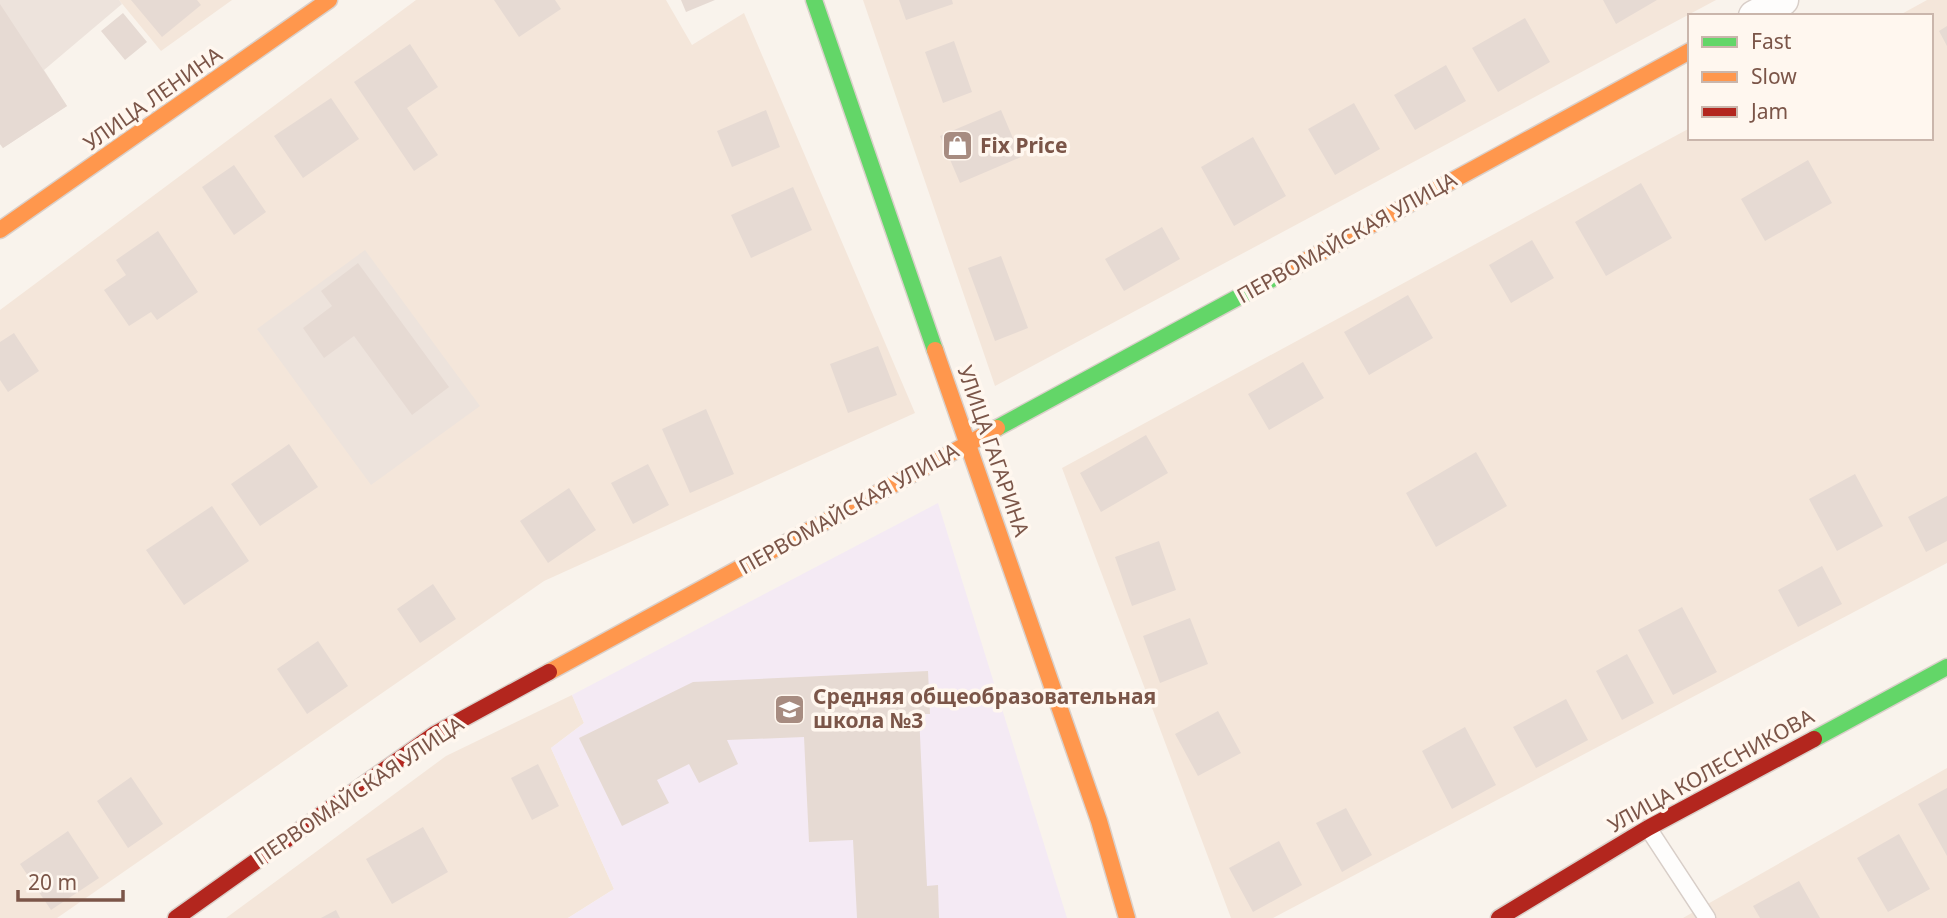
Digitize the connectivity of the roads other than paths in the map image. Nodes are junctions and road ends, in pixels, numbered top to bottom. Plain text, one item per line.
1 (329, 0) edge
2 (814, 0) edge
3 (1783, 0) edge
4 (1758, 14) edge
5 (1688, 52) edge
6 (0, 230) edge
7 (968, 444) junction
8 (1947, 667) edge
9 (1648, 828) junction
10 (176, 918) edge
11 (1126, 918) edge
12 (1499, 918) edge
13 (1707, 918) edge

1 - 6 street, УЛИЦА ЛЕНИНА
2 - 7 street, УЛИЦА ГАГАРИНА
3 - 4 street
5 - 7 street, ПЕРВОМАЙСКАЯ УЛИЦА
7 - 10 street, ПЕРВОМАЙСКАЯ УЛИЦА
7 - 11 street, УЛИЦА ГАГАРИНА
8 - 9 street, УЛИЦА КОЛЕСНИКОВА
9 - 12 street, УЛИЦА КОЛЕСНИКОВА
9 - 13 lane

